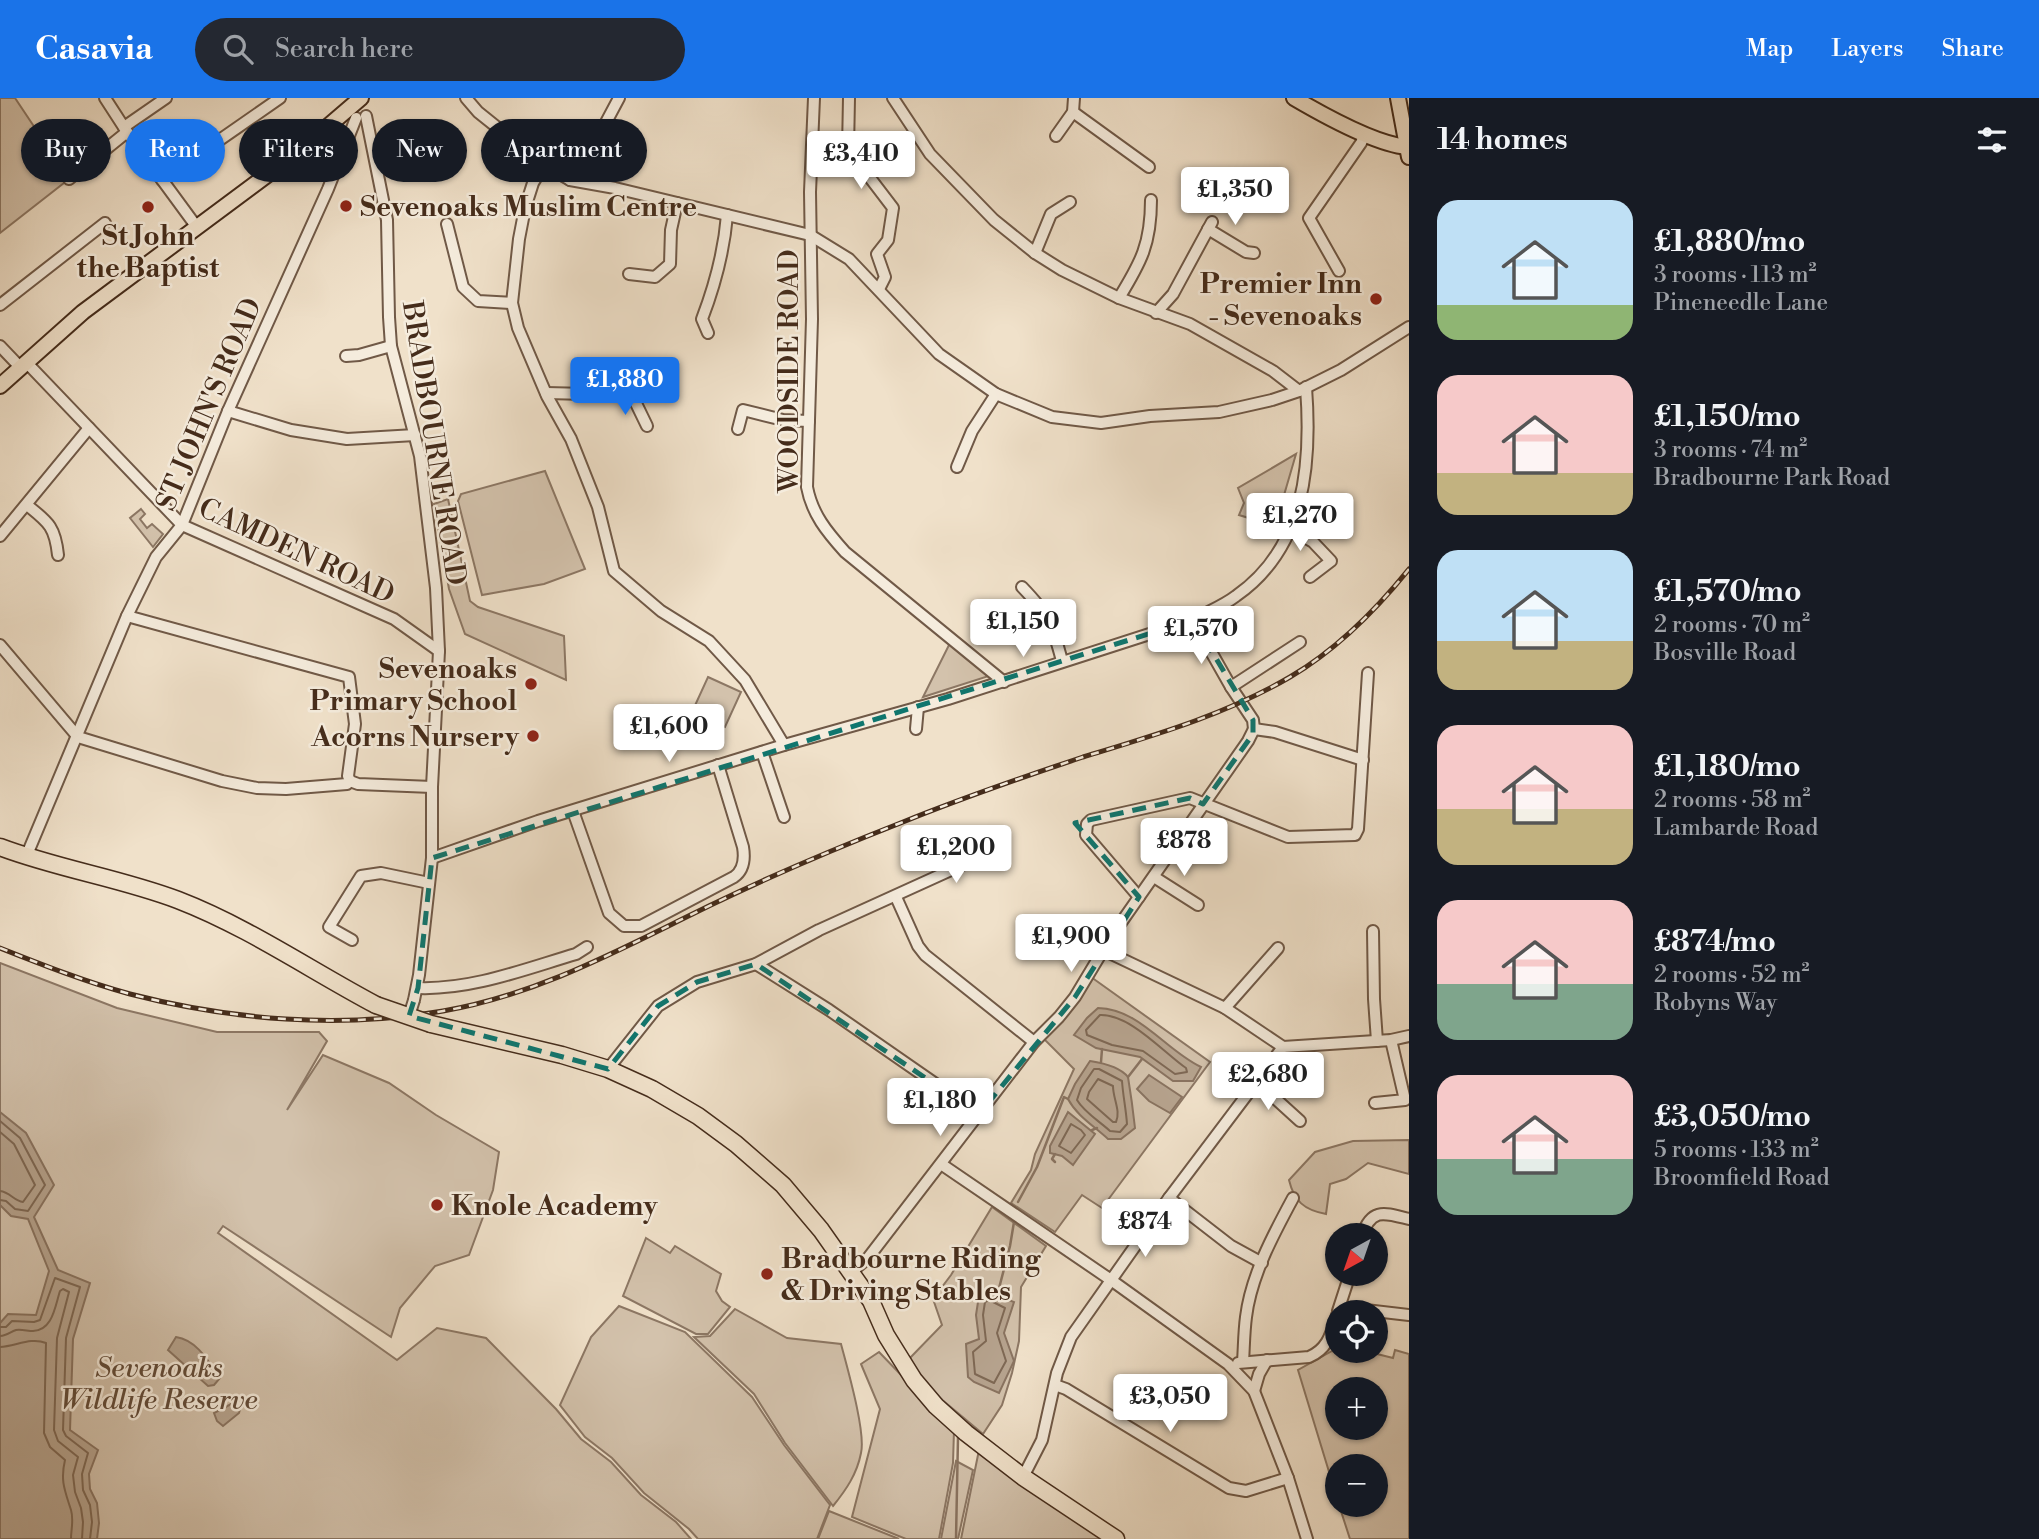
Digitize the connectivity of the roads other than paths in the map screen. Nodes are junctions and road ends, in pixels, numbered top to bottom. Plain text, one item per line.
1 (105, 98) edge
2 (166, 98) edge
3 (280, 98) edge
4 (362, 98) edge
5 (466, 98) edge
6 (619, 98) edge
7 (814, 98) edge
8 (849, 98) edge
9 (893, 98) edge
10 (1074, 98) edge
11 (1294, 98) edge
12 (1398, 98) edge
13 (1073, 112) junction
14 (356, 115) junction
15 (139, 119) edge
16 (487, 119) edge
17 (608, 119) edge
18 (1403, 124) junction
19 (125, 130) joint
20 (1365, 134) junction
21 (1056, 135) dead end
22 (225, 136) edge
23 (1384, 140) junction
24 (111, 142) edge
25 (1408, 150) edge
26 (1149, 167) dead end
27 (163, 182) edge
28 (534, 182) edge
29 (579, 182) edge
30 (1151, 201) dead end
31 (1070, 202) dead end
32 (677, 203) junction
33 (1138, 214) dead end
34 (1151, 214) junction
35 (727, 215) junction
36 (105, 223) dead end
37 (447, 224) dead end
38 (196, 226) junction
39 (810, 235) junction
40 (1035, 253) junction
41 (1254, 253) dead end
42 (1339, 271) dead end
43 (629, 274) dead end
44 (878, 289) junction
45 (1119, 298) junction
46 (512, 303) junction
47 (0, 305) edge
48 (1156, 313) junction
49 (1409, 327) edge
50 (708, 333) dead end
51 (0, 346) edge
52 (391, 346) junction
53 (359, 355) junction
54 (346, 356) dead end
55 (23, 364) junction
56 (359, 369) dead end
57 (0, 386) edge
58 (1303, 389) junction
59 (546, 393) junction
60 (996, 394) junction
61 (228, 411) junction
62 (809, 421) junction
63 (647, 426) dead end
64 (89, 428) junction
65 (738, 429) dead end
66 (415, 435) junction
67 (957, 467) dead end
68 (27, 505) junction
69 (183, 525) junction
70 (1292, 530) junction
71 (0, 536) edge
72 (58, 555) dead end
73 (1310, 577) dead end
74 (1022, 587) dead end
75 (127, 616) junction
76 (1193, 620) junction
77 (1300, 642) dead end
78 (0, 645) edge
79 (439, 651) junction
80 (1062, 661) junction
81 (1368, 673) dead end
82 (1004, 682) junction
83 (1231, 687) junction
84 (918, 707) junction
85 (916, 729) dead end
86 (1254, 729) junction
87 (78, 737) junction
88 (784, 745) junction
89 (762, 752) junction
90 (1363, 760) junction
91 (718, 765) junction
92 (350, 781) junction
93 (432, 787) junction
94 (1203, 804) junction
95 (573, 811) junction
96 (783, 817) dead end
97 (0, 846) edge
98 (1004, 846) dead end
99 (26, 858) junction
100 (432, 858) junction
101 (1154, 877) junction
102 (429, 883) junction
103 (895, 897) junction
104 (1139, 897) junction
105 (1198, 905) dead end
106 (1373, 931) dead end
107 (352, 940) dead end
108 (587, 947) dead end
109 (1279, 948) dead end
110 (1103, 950) junction
111 (756, 964) junction
112 (418, 988) junction
113 (1225, 1008) junction
114 (409, 1016) junction
115 (1409, 1036) edge
116 (1391, 1040) junction
117 (1377, 1041) junction
118 (1034, 1042) junction
119 (1283, 1047) junction
120 (608, 1069) junction
121 (1257, 1082) junction
122 (1407, 1099) edge
123 (1375, 1103) dead end
124 (979, 1114) junction
125 (1300, 1121) dead end
126 (941, 1164) junction
127 (1169, 1198) junction
128 (1293, 1198) dead end
129 (1409, 1219) edge
130 (1367, 1223) edge
131 (1262, 1263) junction
132 (850, 1272) junction
133 (1111, 1280) junction
134 (1388, 1314) edge
135 (1409, 1315) edge
136 (1325, 1346) edge
137 (1266, 1360) junction
138 (1243, 1362) junction
139 (1228, 1364) junction
140 (1055, 1385) junction
141 (1254, 1391) junction
142 (1023, 1477) junction
143 (1288, 1478) junction
144 (1116, 1539) edge
145 (1307, 1539) edge

1 - 19 street
2 - 15 street
3 - 22 street
4 - 14 main road
5 - 16 street
6 - 17 street
7 - 39 street, WOODSIDE ROAD
8 - 44 street
9 - 40 street
10 - 13 street
11 - 20 main road
12 - 18 main road
13 - 21 street
13 - 26 street
14 - 38 main road
14 - 52 street, BRADBOURNE ROAD
14 - 61 street, ST JOHN'S ROAD
18 - 23 main road
18 - 25 main road
19 - 24 street
20 - 23 main road
20 - 42 street
23 - 25 main road
27 - 38 street
28 - 46 street
29 - 32 street
30 - 34 street
31 - 40 street
32 - 35 street
32 - 43 street
33 - 34 street
34 - 45 street
35 - 39 street
35 - 50 street
36 - 47 street
37 - 46 street
38 - 55 main road
39 - 44 street
39 - 62 street, WOODSIDE ROAD
40 - 45 street
41 - 48 street
44 - 60 street
45 - 48 street
46 - 59 street
48 - 58 street
49 - 58 street
51 - 55 street, CAMDEN ROAD
52 - 53 street
52 - 66 street, BRADBOURNE ROAD
53 - 54 street
53 - 56 street
55 - 57 main road
55 - 64 street, CAMDEN ROAD
58 - 60 street
58 - 70 street
59 - 63 street
59 - 88 street
60 - 67 street
61 - 66 street
61 - 69 street, ST JOHN'S ROAD
62 - 65 street
62 - 82 street, WOODSIDE ROAD
64 - 68 street
64 - 69 street, CAMDEN ROAD
66 - 79 street, BRADBOURNE ROAD
68 - 71 street
68 - 72 street
69 - 75 street, ST JOHN'S ROAD
69 - 79 street, CAMDEN ROAD
70 - 73 street
70 - 76 street
74 - 80 street
75 - 87 street, ST JOHN'S ROAD
75 - 92 street
76 - 80 street
76 - 83 street
77 - 83 street
78 - 87 street
79 - 93 street, BRADBOURNE ROAD
80 - 82 street
81 - 90 street
82 - 84 street
83 - 86 street
84 - 85 street
84 - 88 street
86 - 90 street
86 - 94 street
87 - 92 street
87 - 99 street, ST JOHN'S ROAD
88 - 89 street
89 - 91 street
89 - 96 street
90 - 94 street
91 - 95 street
91 - 95 street
92 - 93 street
93 - 100 street, BRADBOURNE ROAD
94 - 101 street
94 - 104 street
95 - 100 street
97 - 99 highway
98 - 103 street
99 - 114 highway, bridge
100 - 102 street, BRADBOURNE ROAD
101 - 104 street
101 - 105 street
102 - 107 street
102 - 112 street, BRADBOURNE ROAD
103 - 111 street
103 - 118 street
104 - 110 street
106 - 117 street
108 - 112 street
109 - 113 street
110 - 113 street
110 - 118 street
111 - 120 street
111 - 124 street
112 - 114 street, BRADBOURNE ROAD, bridge
113 - 119 street
114 - 120 highway, bridge
115 - 116 street
116 - 117 street
116 - 122 street
117 - 119 street
118 - 124 street
119 - 121 street
120 - 132 highway
121 - 125 street
121 - 127 street
122 - 123 street
124 - 126 street
126 - 132 street
126 - 133 street
127 - 131 street
127 - 133 street
128 - 131 street
129 - 130 street
131 - 138 street
132 - 142 highway
133 - 139 street
133 - 140 street
134 - 135 street
136 - 137 street
137 - 138 street
137 - 141 street
138 - 139 street
139 - 141 street
140 - 142 street
140 - 143 street
141 - 143 street
142 - 144 highway
143 - 145 street

